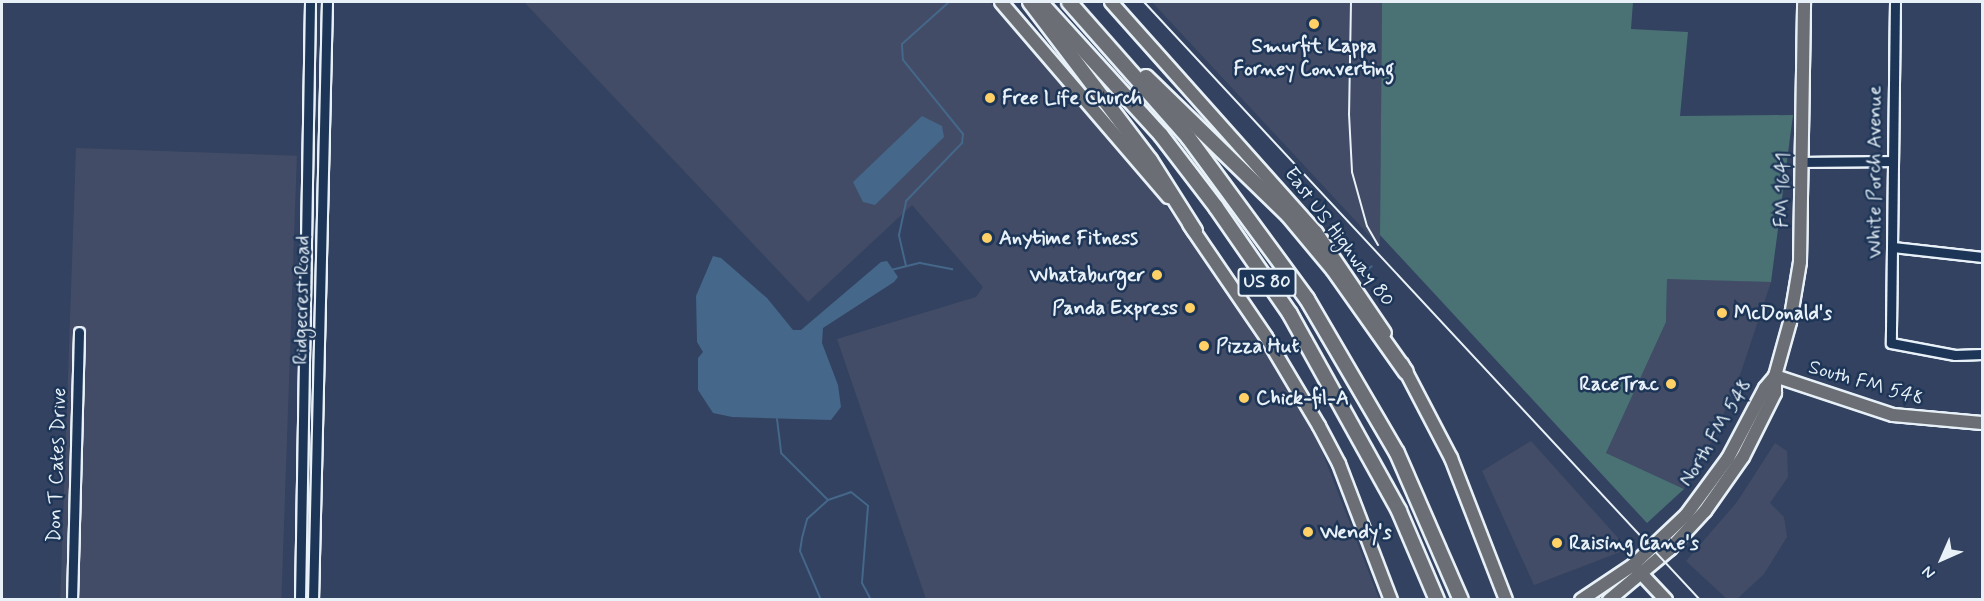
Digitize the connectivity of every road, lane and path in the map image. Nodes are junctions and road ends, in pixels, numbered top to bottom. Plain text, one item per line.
1 (310, 2) edge
2 (327, 2) edge
3 (1001, 2) edge
4 (1030, 2) edge
5 (1040, 2) edge
6 (1069, 2) edge
7 (1111, 2) edge
8 (1804, 2) edge
9 (1895, 2) edge
10 (1118, 56) junction
11 (1892, 161) junction
12 (1803, 162) junction
13 (1195, 231) junction
14 (1893, 247) junction
15 (1983, 257) edge
16 (79, 332) dead end
17 (1983, 354) edge
18 (1406, 372) junction
19 (1775, 376) junction
20 (1983, 423) edge
21 (1638, 569) junction
22 (1504, 596) edge
23 (72, 600) edge
24 (300, 600) edge
25 (313, 600) edge
26 (1391, 600) edge
27 (1437, 600) edge
28 (1461, 600) edge
29 (1581, 600) edge
30 (1609, 600) edge
31 (1666, 600) edge

1 - 24 street, Ridgecrest Road
2 - 25 street, Ridgecrest Road
3 - 13 main road
4 - 13 highway
5 - 27 highway, US 80
6 - 10 highway, US 80
7 - 18 main road, East US Highway 80
8 - 12 main road, FM 1641 / FM 1641
9 - 11 street, White Porch Avenue
10 - 18 highway
10 - 28 highway, US 80
11 - 12 street
11 - 14 street, White Porch Avenue
12 - 19 main road, FM 1641 / FM 1641
13 - 26 main road
14 - 15 street
14 - 17 street, White Porch Avenue
16 - 23 street, Don T Cates Drive
18 - 22 main road, East US Highway 80
19 - 20 main road, South FM 548
19 - 21 main road, North FM 548
21 - 29 main road, North FM 548
21 - 30 main road, North FM 548
21 - 31 main road

